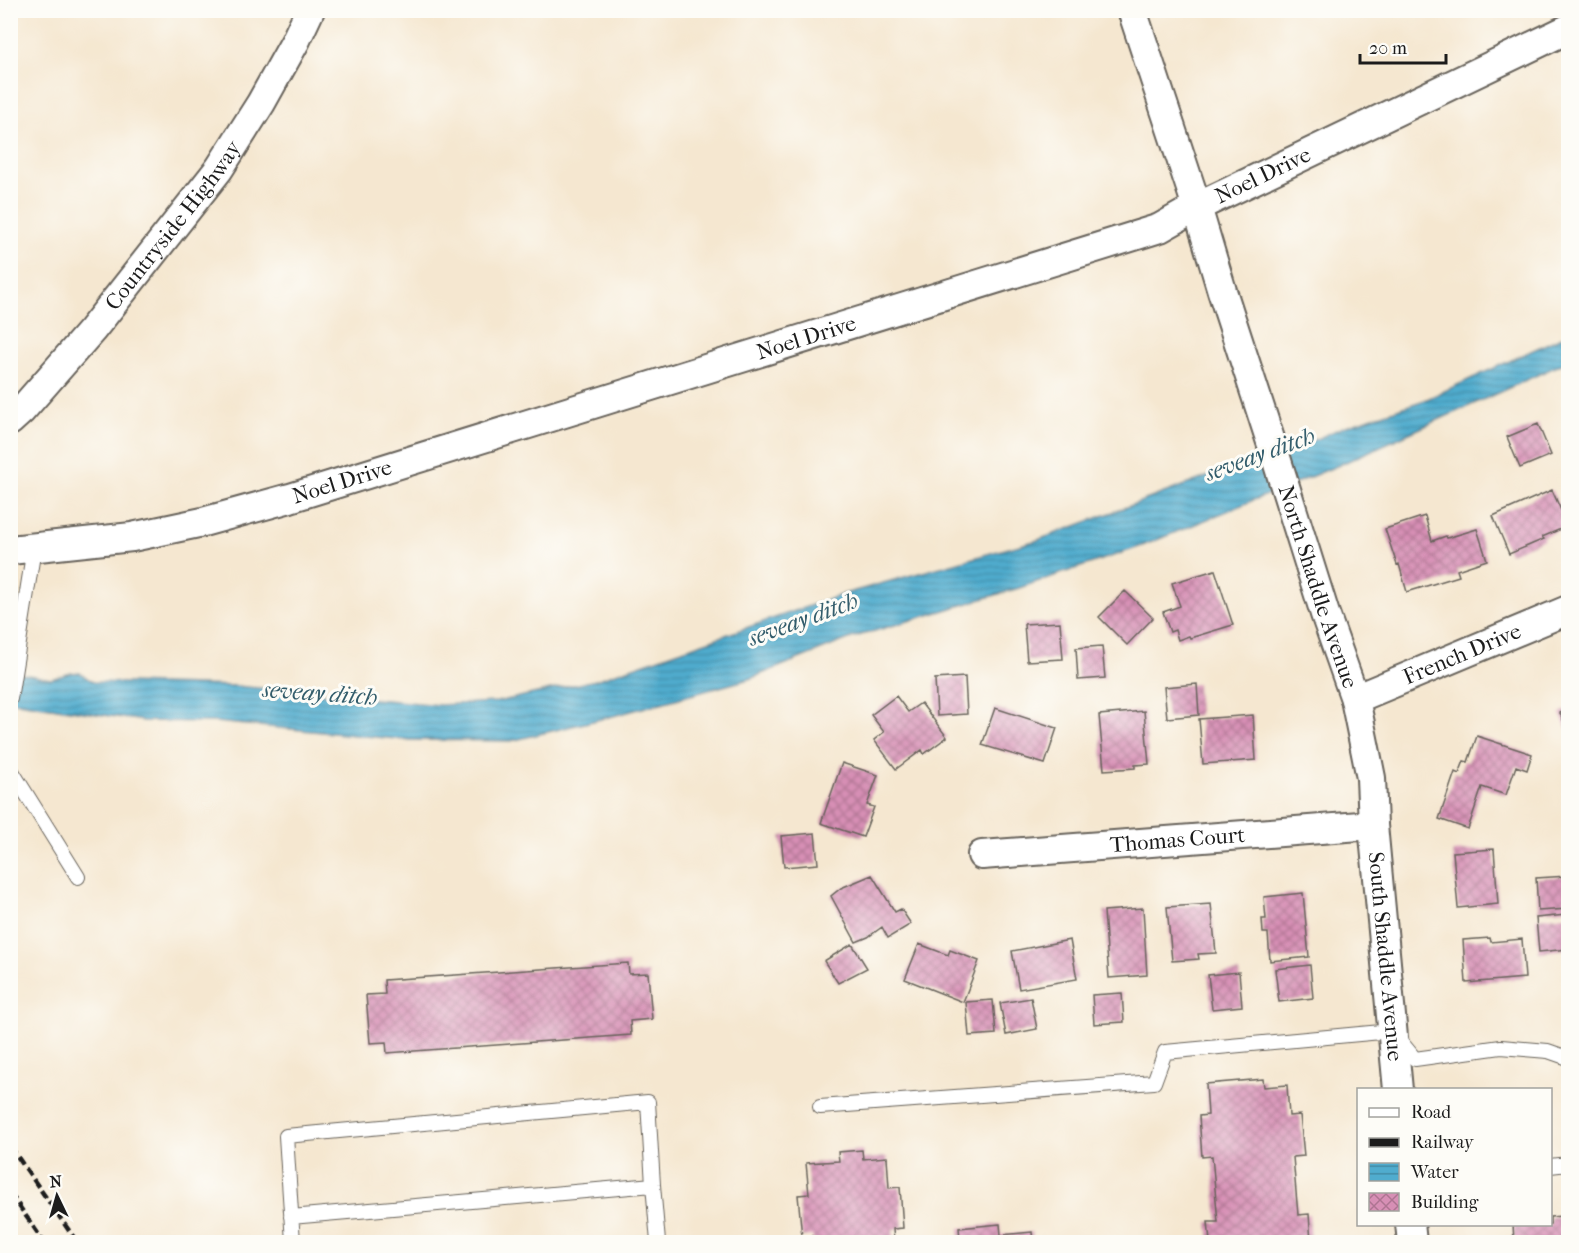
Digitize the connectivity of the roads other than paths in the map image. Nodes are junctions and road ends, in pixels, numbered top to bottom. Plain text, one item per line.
1 (310, 10) edge
2 (1132, 10) edge
3 (1569, 28) edge
4 (1197, 207) junction
5 (10, 421) edge
6 (22, 549) edge
7 (1569, 610) edge
8 (10, 699) edge
9 (1355, 699) junction
10 (10, 768) edge
11 (1373, 825) junction
12 (982, 855) dead end
13 (78, 877) dead end
14 (1392, 1031) junction
15 (1569, 1059) edge
16 (1398, 1088) edge
17 (820, 1107) dead end
18 (1569, 1164) edge
19 (1552, 1166) edge
20 (653, 1185) junction
21 (291, 1217) junction
22 (1410, 1226) edge
23 (293, 1242) edge
24 (658, 1242) edge
25 (1412, 1242) edge

1 - 5 street, Countryside Highway
2 - 4 street, North Shaddle Avenue
3 - 4 street, Noel Drive
4 - 6 street, Noel Drive
4 - 9 street, North Shaddle Avenue
6 - 8 lane
7 - 9 street, French Drive
9 - 11 street, North Shaddle Avenue
10 - 13 lane
11 - 12 street, Thomas Court
11 - 14 street, South Shaddle Avenue
14 - 15 lane
14 - 16 street, South Shaddle Avenue
14 - 17 lane
18 - 19 lane
20 - 21 lane
20 - 21 lane
20 - 24 lane
21 - 23 lane
22 - 25 street

